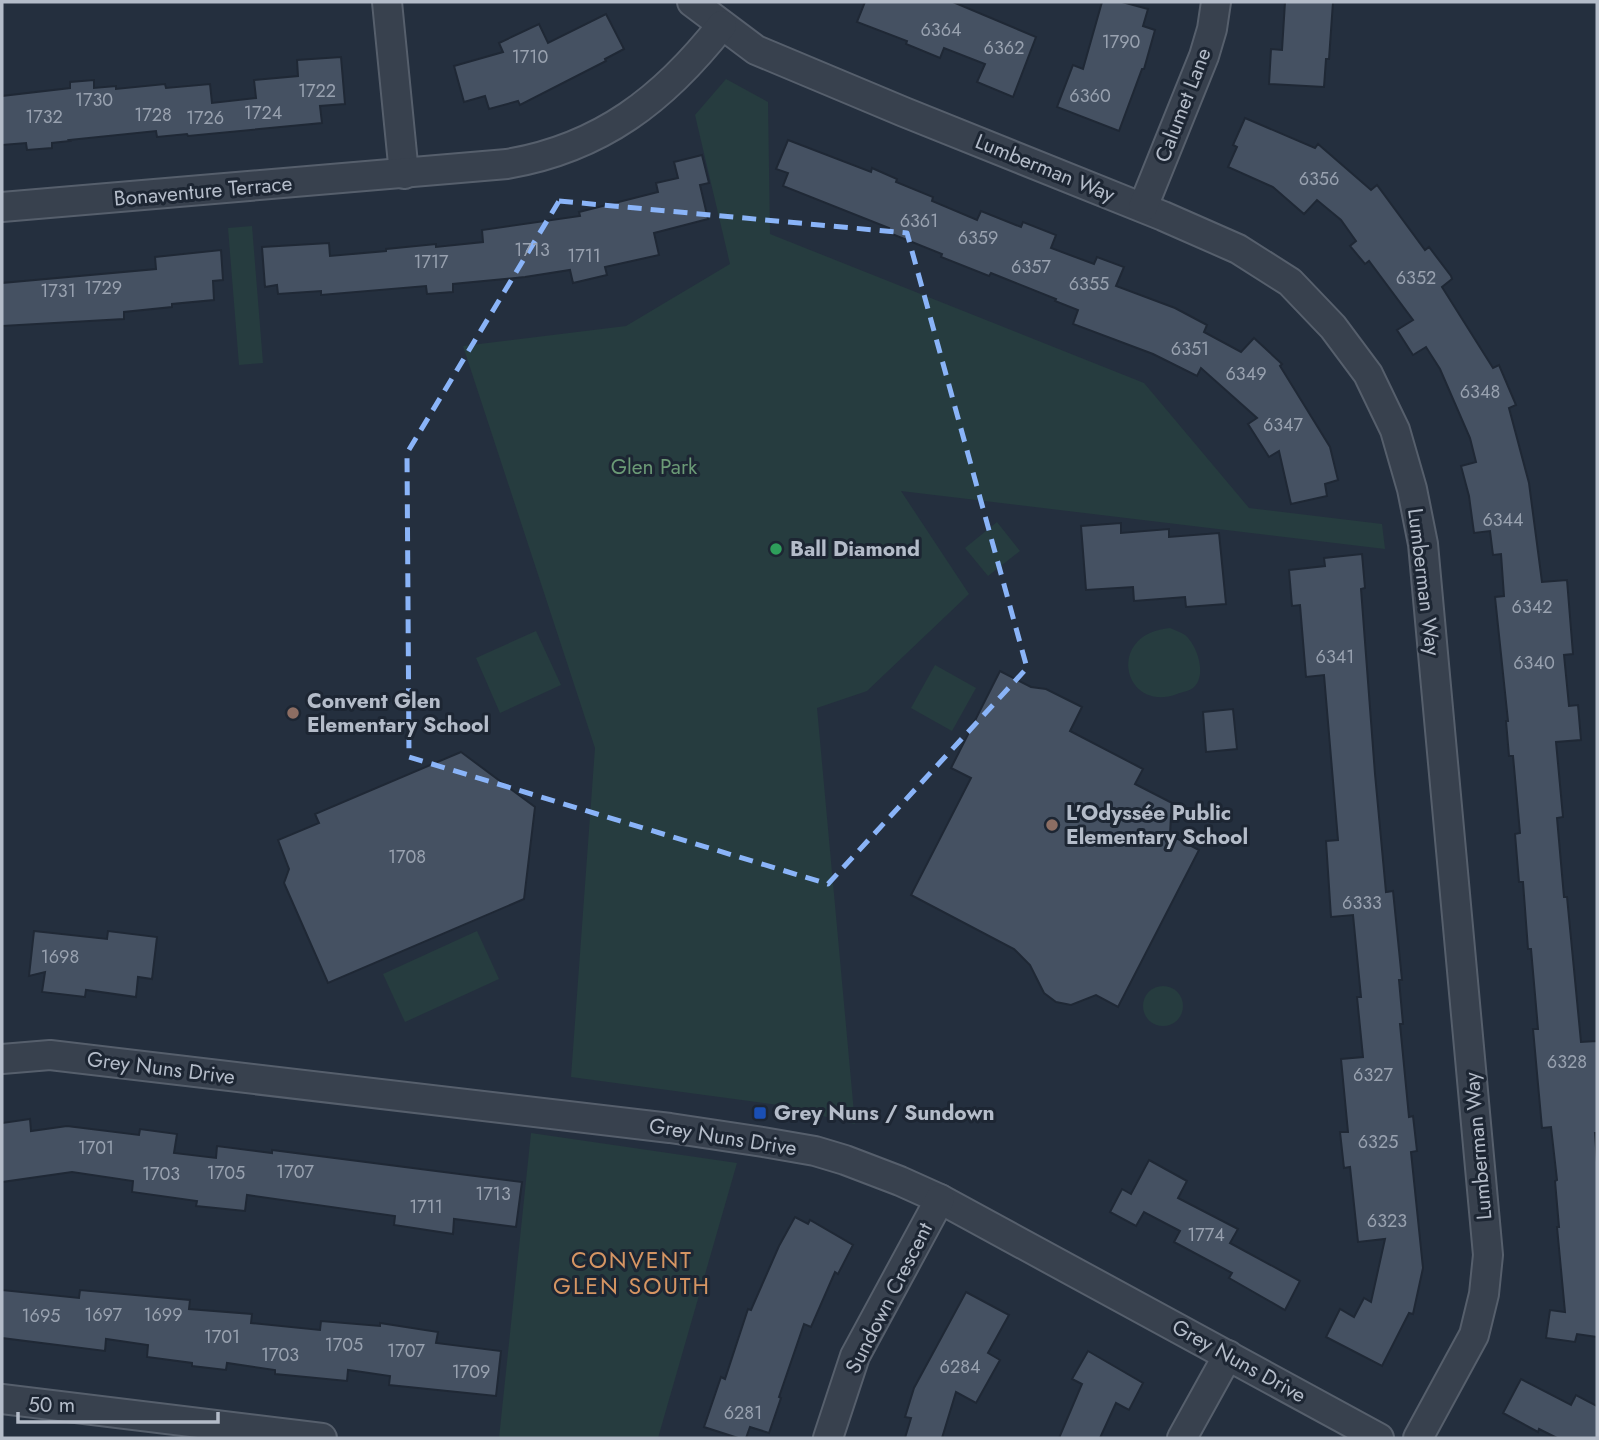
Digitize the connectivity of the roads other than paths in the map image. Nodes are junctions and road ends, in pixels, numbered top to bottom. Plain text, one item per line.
1 (387, 2) edge
2 (692, 2) edge
3 (1216, 2) edge
4 (722, 25) junction
5 (404, 174) junction
6 (2, 207) edge
7 (1143, 207) junction
8 (2, 1059) edge
9 (940, 1199) junction
10 (1228, 1355) junction
11 (2, 1399) edge
12 (321, 1438) edge
13 (828, 1438) edge
14 (1182, 1438) edge
15 (1379, 1438) edge
16 (1418, 1438) edge

1 - 5 street
2 - 4 street, Lumberman Way
3 - 7 street, Calumet Lane
4 - 5 street, Bonaventure Terrace
4 - 7 street, Lumberman Way
5 - 6 street, Bonaventure Terrace
7 - 16 street, Lumberman Way
8 - 9 street, Grey Nuns Drive
9 - 10 street, Grey Nuns Drive
9 - 13 street, Sundown Crescent
10 - 14 street
10 - 15 street, Grey Nuns Drive
11 - 12 street

